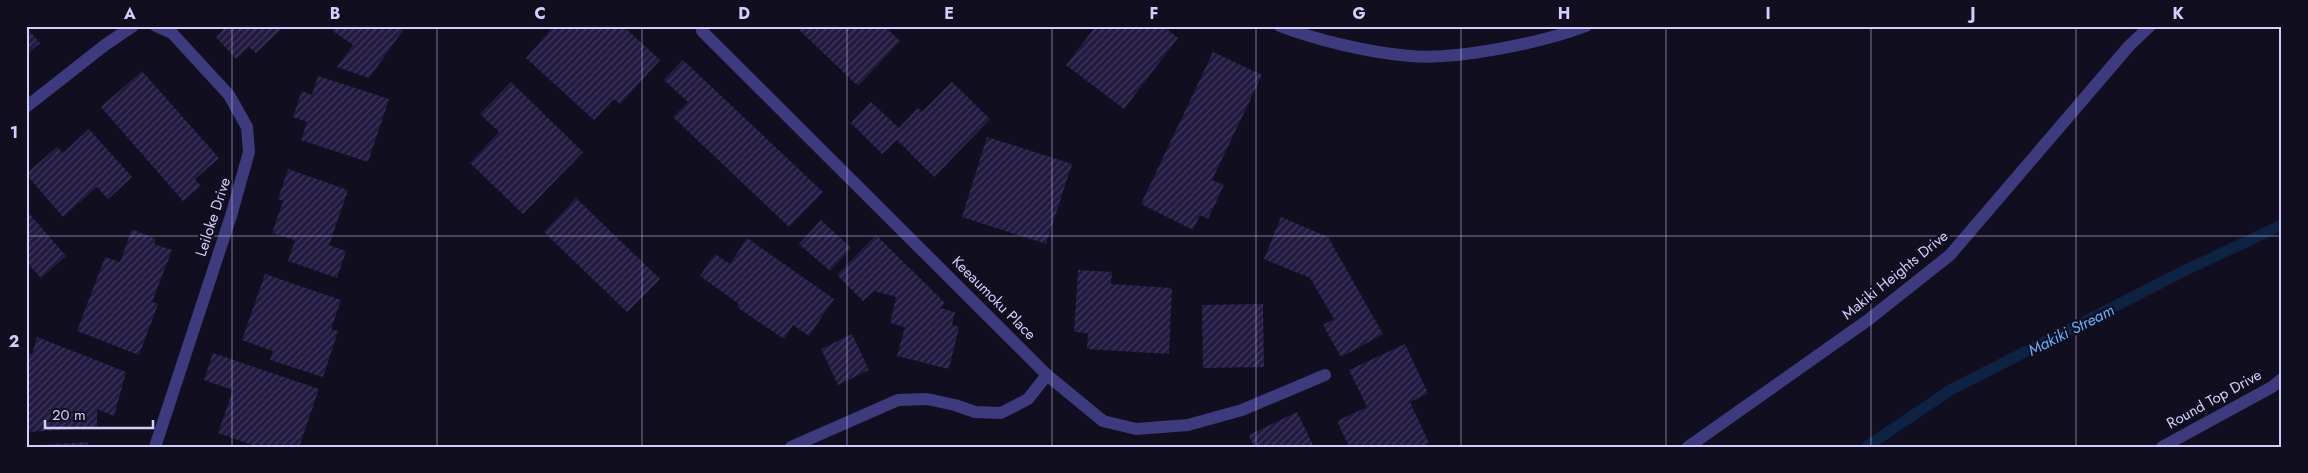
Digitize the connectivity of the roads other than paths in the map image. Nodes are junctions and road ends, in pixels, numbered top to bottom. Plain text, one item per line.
1 (133, 26) edge
2 (156, 26) edge
3 (1280, 26) edge
4 (1586, 26) edge
5 (2150, 26) edge
6 (702, 32) dead end
7 (26, 107) edge
8 (1048, 375) junction
9 (1325, 375) dead end
10 (2282, 379) edge
11 (155, 447) edge
12 (791, 447) edge
13 (1688, 447) edge
14 (2162, 447) edge

1 - 7 street
2 - 11 street, Leiloke Drive
3 - 4 street
5 - 13 street, Makiki Heights Drive
6 - 8 street, Keeaumoku Place
8 - 9 street, Keeaumoku Place
8 - 12 street
10 - 14 street, Round Top Drive

